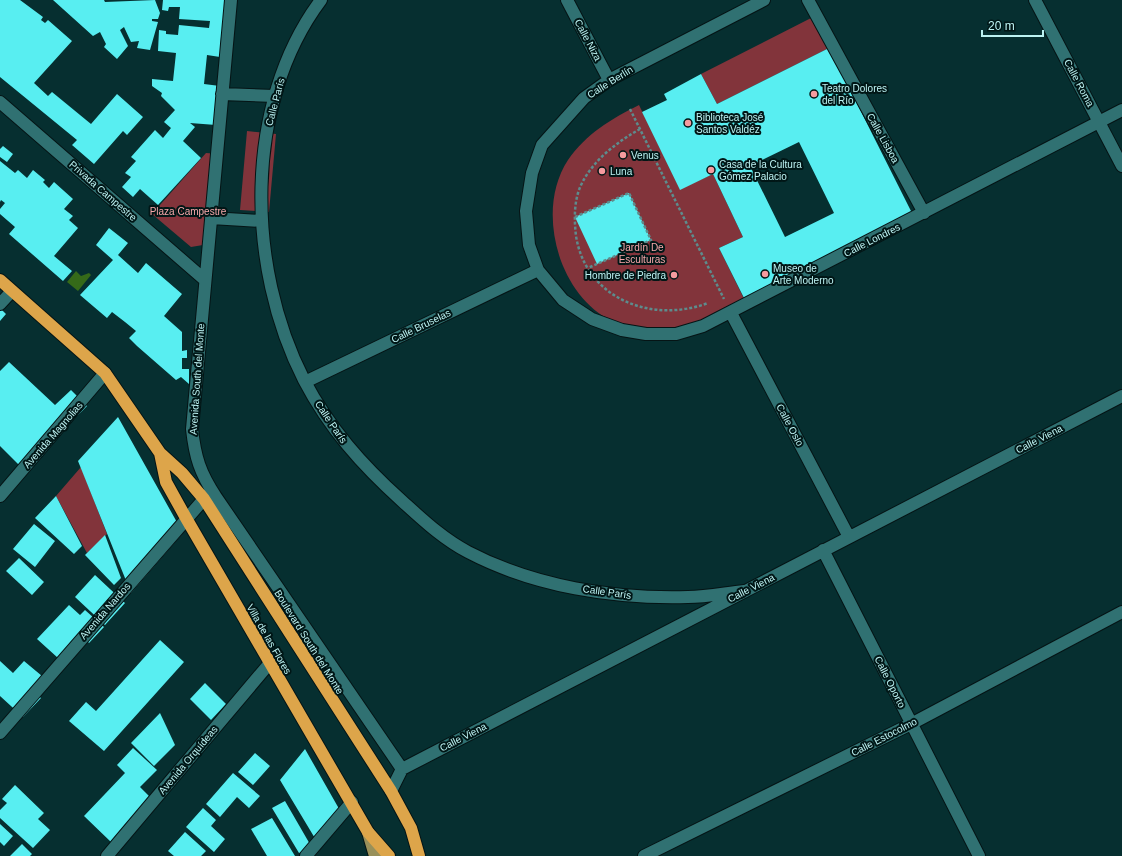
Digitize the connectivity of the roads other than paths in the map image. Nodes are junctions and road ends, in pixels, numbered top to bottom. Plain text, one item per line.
1 (231, 0) edge
2 (321, 0) edge
3 (567, 0) edge
4 (764, 0) edge
5 (808, 0) edge
6 (1035, 0) edge
7 (609, 80) junction
8 (222, 94) junction
9 (274, 96) junction
10 (0, 102) edge
11 (1122, 110) edge
12 (1099, 122) junction
13 (1122, 166) edge
14 (924, 213) junction
15 (211, 218) junction
16 (262, 221) junction
17 (538, 270) junction
18 (0, 280) edge
19 (205, 280) junction
20 (12, 291) junction
21 (0, 304) edge
22 (729, 308) junction
23 (105, 373) junction
24 (305, 382) junction
25 (1122, 396) edge
26 (160, 453) junction
27 (208, 494) junction
28 (0, 496) edge
29 (186, 518) junction
30 (849, 537) junction
31 (823, 550) junction
32 (744, 591) junction
33 (1122, 612) edge
34 (270, 664) junction
35 (911, 724) junction
36 (0, 733) edge
37 (402, 769) junction
38 (391, 791) junction
39 (352, 802) junction
40 (368, 832) junction
41 (107, 856) edge
42 (306, 856) edge
43 (375, 856) edge
44 (389, 856) edge
45 (418, 856) edge
46 (644, 856) edge
47 (979, 856) edge

1 - 8 street, Avenida South del Monte
2 - 9 street, Calle París
3 - 7 street, Calle Niza
4 - 7 street, Calle Berlín
5 - 14 street, Calle Lisboa
6 - 12 street, Calle Roma
7 - 17 street, Calle Berlín
8 - 9 street
8 - 15 street, Avenida South del Monte
9 - 16 street, Calle París
10 - 19 street, Privada Campestre
11 - 12 street, Calle Londres
12 - 13 street, Calle Roma
12 - 14 street, Calle Londres
14 - 22 street, Calle Londres
15 - 16 street
15 - 19 street, Avenida South del Monte
16 - 24 street, Calle París
17 - 22 street, Calle Londres
17 - 24 street, Calle Bruselas
18 - 20 highway
19 - 27 street, Avenida South del Monte
20 - 21 street
20 - 23 highway
22 - 30 street, Calle Oslo
23 - 26 highway
23 - 28 street, Avenida Magnolias
24 - 32 street, Calle París
25 - 30 street, Calle Viena
26 - 27 highway, Boulevard South del Monte
26 - 29 highway, Villa de las Flores
27 - 29 street, Avenida Nardos
27 - 37 street, Avenida South del Monte
27 - 38 highway, Boulevard South del Monte
29 - 34 highway, Villa de las Flores
29 - 36 street, Avenida Nardos
30 - 31 street, Calle Viena
31 - 32 street, Calle Viena
31 - 35 street, Calle Oporto
32 - 37 street, Calle Viena
33 - 35 street, Calle Estocolmo
34 - 39 highway, Villa de las Flores
34 - 41 street, Avenida Orquídeas
35 - 46 street, Calle Estocolmo
35 - 47 street, Calle Oporto
37 - 38 street
38 - 45 highway, Boulevard South del Monte
39 - 40 highway, Villa de las Flores
39 - 42 street
40 - 43 main road
40 - 44 highway, Villa de las Flores

